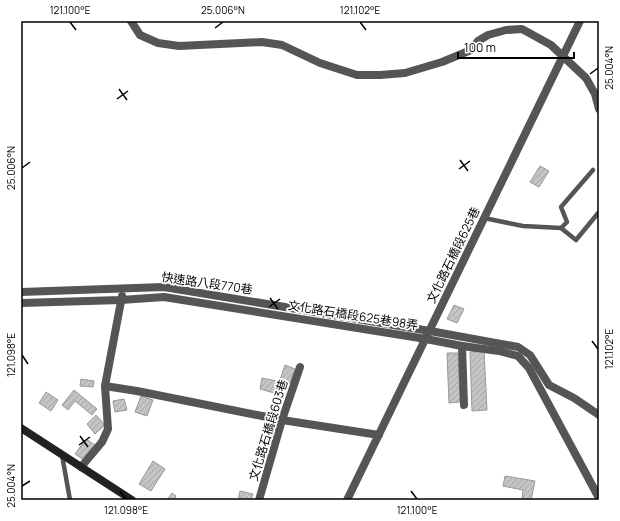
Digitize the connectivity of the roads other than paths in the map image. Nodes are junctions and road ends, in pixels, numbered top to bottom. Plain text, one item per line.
1 (131, 21) edge
2 (580, 21) edge
3 (563, 55) junction
4 (599, 109) edge
5 (593, 170) dead end
6 (599, 212) edge
7 (484, 218) junction
8 (561, 228) junction
9 (123, 289) junction
10 (21, 292) edge
11 (121, 300) junction
12 (21, 303) edge
13 (430, 331) junction
14 (426, 339) junction
15 (462, 346) junction
16 (300, 367) dead end
17 (105, 386) junction
18 (464, 405) dead end
19 (599, 415) edge
20 (282, 420) junction
21 (21, 428) edge
22 (379, 435) junction
23 (62, 454) junction
24 (81, 467) junction
25 (599, 498) edge
26 (70, 500) edge
27 (132, 500) edge
28 (259, 500) edge
29 (347, 500) edge

1 - 3 street
2 - 3 street, 文化路石橋段625巷
3 - 4 street
3 - 7 street, 文化路石橋段625巷
5 - 8 lane
6 - 8 lane
7 - 8 lane
7 - 13 street, 文化路石橋段625巷
9 - 10 street, 快速路八段770巷
9 - 11 street
9 - 13 street, 快速路八段770巷
11 - 12 street, 文化路石橋段625巷98弄
11 - 14 street, 文化路石橋段625巷98弄
11 - 17 street
13 - 14 street, 文化路石橋段625巷
13 - 19 street, 快速路八段770巷
14 - 15 street, 文化路石橋段625巷98弄
14 - 22 street, 文化路石橋段625巷
15 - 18 street
15 - 25 street, 文化路石橋段625巷98弄
16 - 20 street, 文化路石橋段603巷
17 - 20 street
17 - 24 street
20 - 22 street
20 - 28 street, 文化路石橋段603巷
21 - 23 main road
22 - 29 street, 文化路石橋段625巷
23 - 24 main road
23 - 26 lane
24 - 27 main road

